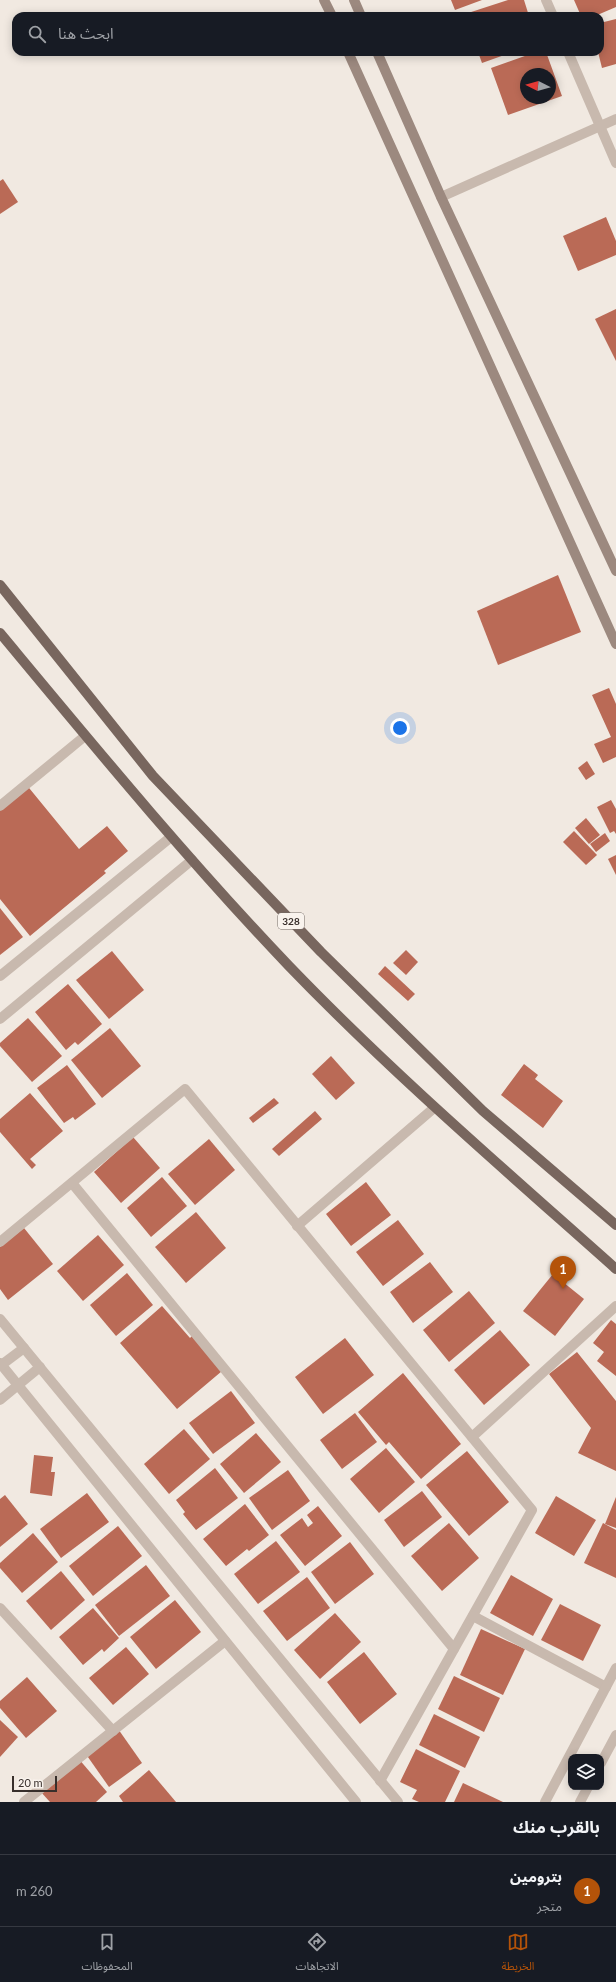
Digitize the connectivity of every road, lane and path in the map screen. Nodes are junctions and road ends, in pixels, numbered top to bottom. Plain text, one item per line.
1 (324, 0) edge
2 (354, 0) edge
3 (546, 0) edge
4 (330, 12) edge
5 (359, 12) edge
6 (551, 12) edge
7 (350, 56) edge
8 (379, 56) edge
9 (570, 56) edge
10 (616, 119) edge
11 (600, 126) junction
12 (616, 163) edge
13 (441, 197) junction
14 (616, 571) edge
15 (0, 585) edge
16 (0, 633) edge
17 (616, 644) edge
18 (85, 736) junction
19 (0, 806) edge
20 (171, 836) junction
21 (192, 860) junction
22 (0, 976) edge
23 (0, 1019) edge
24 (434, 1108) junction
25 (72, 1183) junction
26 (616, 1225) edge
27 (297, 1226) junction
28 (0, 1242) edge
29 (616, 1268) edge
30 (616, 1306) edge
31 (0, 1318) edge
32 (24, 1348) junction
33 (1, 1365) edge
34 (40, 1368) junction
35 (18, 1385) junction
36 (0, 1400) edge
37 (472, 1437) junction
38 (0, 1608) edge
39 (473, 1616) junction
40 (225, 1640) junction
41 (454, 1649) junction
42 (616, 1668) edge
43 (606, 1687) junction
44 (113, 1731) junction
45 (616, 1735) edge
46 (604, 1757) edge
47 (380, 1781) junction
48 (586, 1790) edge
49 (24, 1802) edge
50 (356, 1802) edge
51 (398, 1802) edge
52 (545, 1802) edge
53 (580, 1802) edge

1 - 4 main road
2 - 5 main road
3 - 6 street
7 - 17 main road
8 - 13 main road
9 - 11 street
10 - 11 street
11 - 12 street
11 - 13 street
13 - 14 main road
15 - 26 main road, 328
16 - 18 main road
18 - 19 street
18 - 20 main road
20 - 21 main road
20 - 22 street
21 - 23 street
21 - 24 main road
24 - 27 street
24 - 29 main road
25 - 27 street
25 - 28 street
25 - 41 street
27 - 37 street
30 - 37 street
31 - 32 street
32 - 33 street
32 - 34 street
33 - 35 street
34 - 35 street
34 - 47 street
35 - 36 street
35 - 40 street
37 - 39 street
38 - 44 street
39 - 41 street
39 - 43 street
40 - 44 street
40 - 50 street
41 - 47 street
42 - 43 street
43 - 52 street
44 - 49 street
45 - 46 street
47 - 51 street
48 - 53 street

